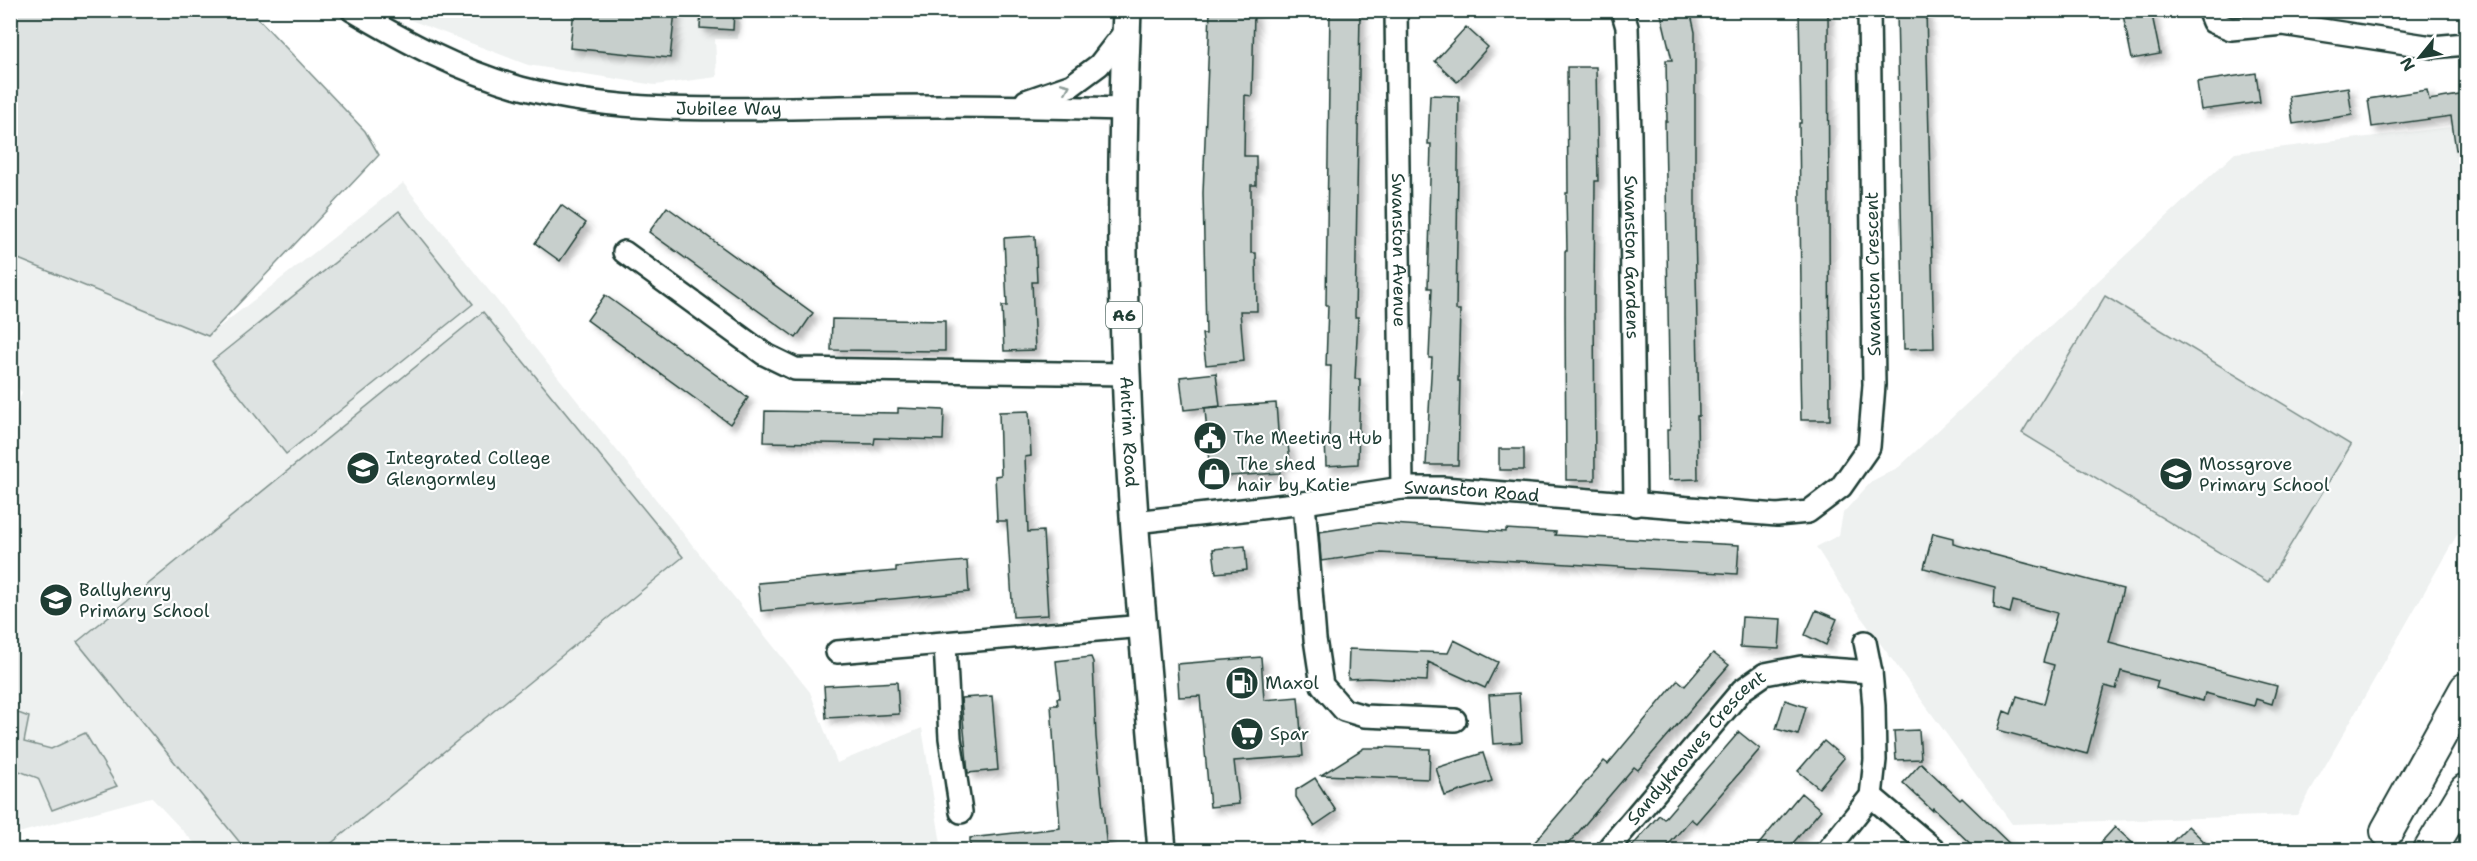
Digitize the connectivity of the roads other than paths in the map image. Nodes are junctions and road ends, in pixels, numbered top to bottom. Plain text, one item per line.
1 (352, 10) edge
2 (1622, 10) edge
3 (1869, 10) edge
4 (2208, 10) edge
5 (1400, 13) edge
6 (1127, 20) edge
7 (2466, 44) edge
8 (1011, 106) junction
9 (1124, 109) junction
10 (624, 252) dead end
11 (1126, 374) junction
12 (1402, 488) junction
13 (1304, 503) junction
14 (1635, 505) junction
15 (1809, 512) joint
16 (1135, 522) junction
17 (1144, 626) junction
18 (1865, 642) dead end
19 (945, 644) junction
20 (837, 652) dead end
21 (1871, 672) junction
22 (2466, 689) edge
23 (1455, 720) dead end
24 (2466, 723) edge
25 (2466, 790) edge
26 (1871, 796) junction
27 (961, 812) dead end
28 (2380, 841) edge
29 (1162, 850) edge
30 (1607, 850) edge
31 (1828, 850) edge
32 (1935, 850) edge
33 (2430, 850) edge

1 - 8 street, Jubilee Way
2 - 14 street, Swanston Gardens
3 - 15 street, Swanston Crescent
4 - 7 street
5 - 12 street, Swanston Avenue
8 -> 6 street
6 - 9 main road, Antrim Road / A6
8 - 9 street, Jubilee Way
9 - 11 main road, Antrim Road / A6
10 - 11 street
11 - 16 main road, Antrim Road / A6
12 - 13 street, Swanston Road
12 - 14 street, Swanston Road
13 - 16 street, Swanston Road
13 - 23 street
14 - 15 street, Swanston Road
16 - 17 main road, Antrim Road / A6
17 - 19 street
17 - 29 main road, Antrim Road / A6
18 - 21 street
19 - 20 street
19 - 27 street
21 - 26 street
21 - 30 street, Sandyknowes Crescent
22 - 28 highway
24 - 28 highway
25 - 33 highway
26 - 31 street
26 - 32 street

